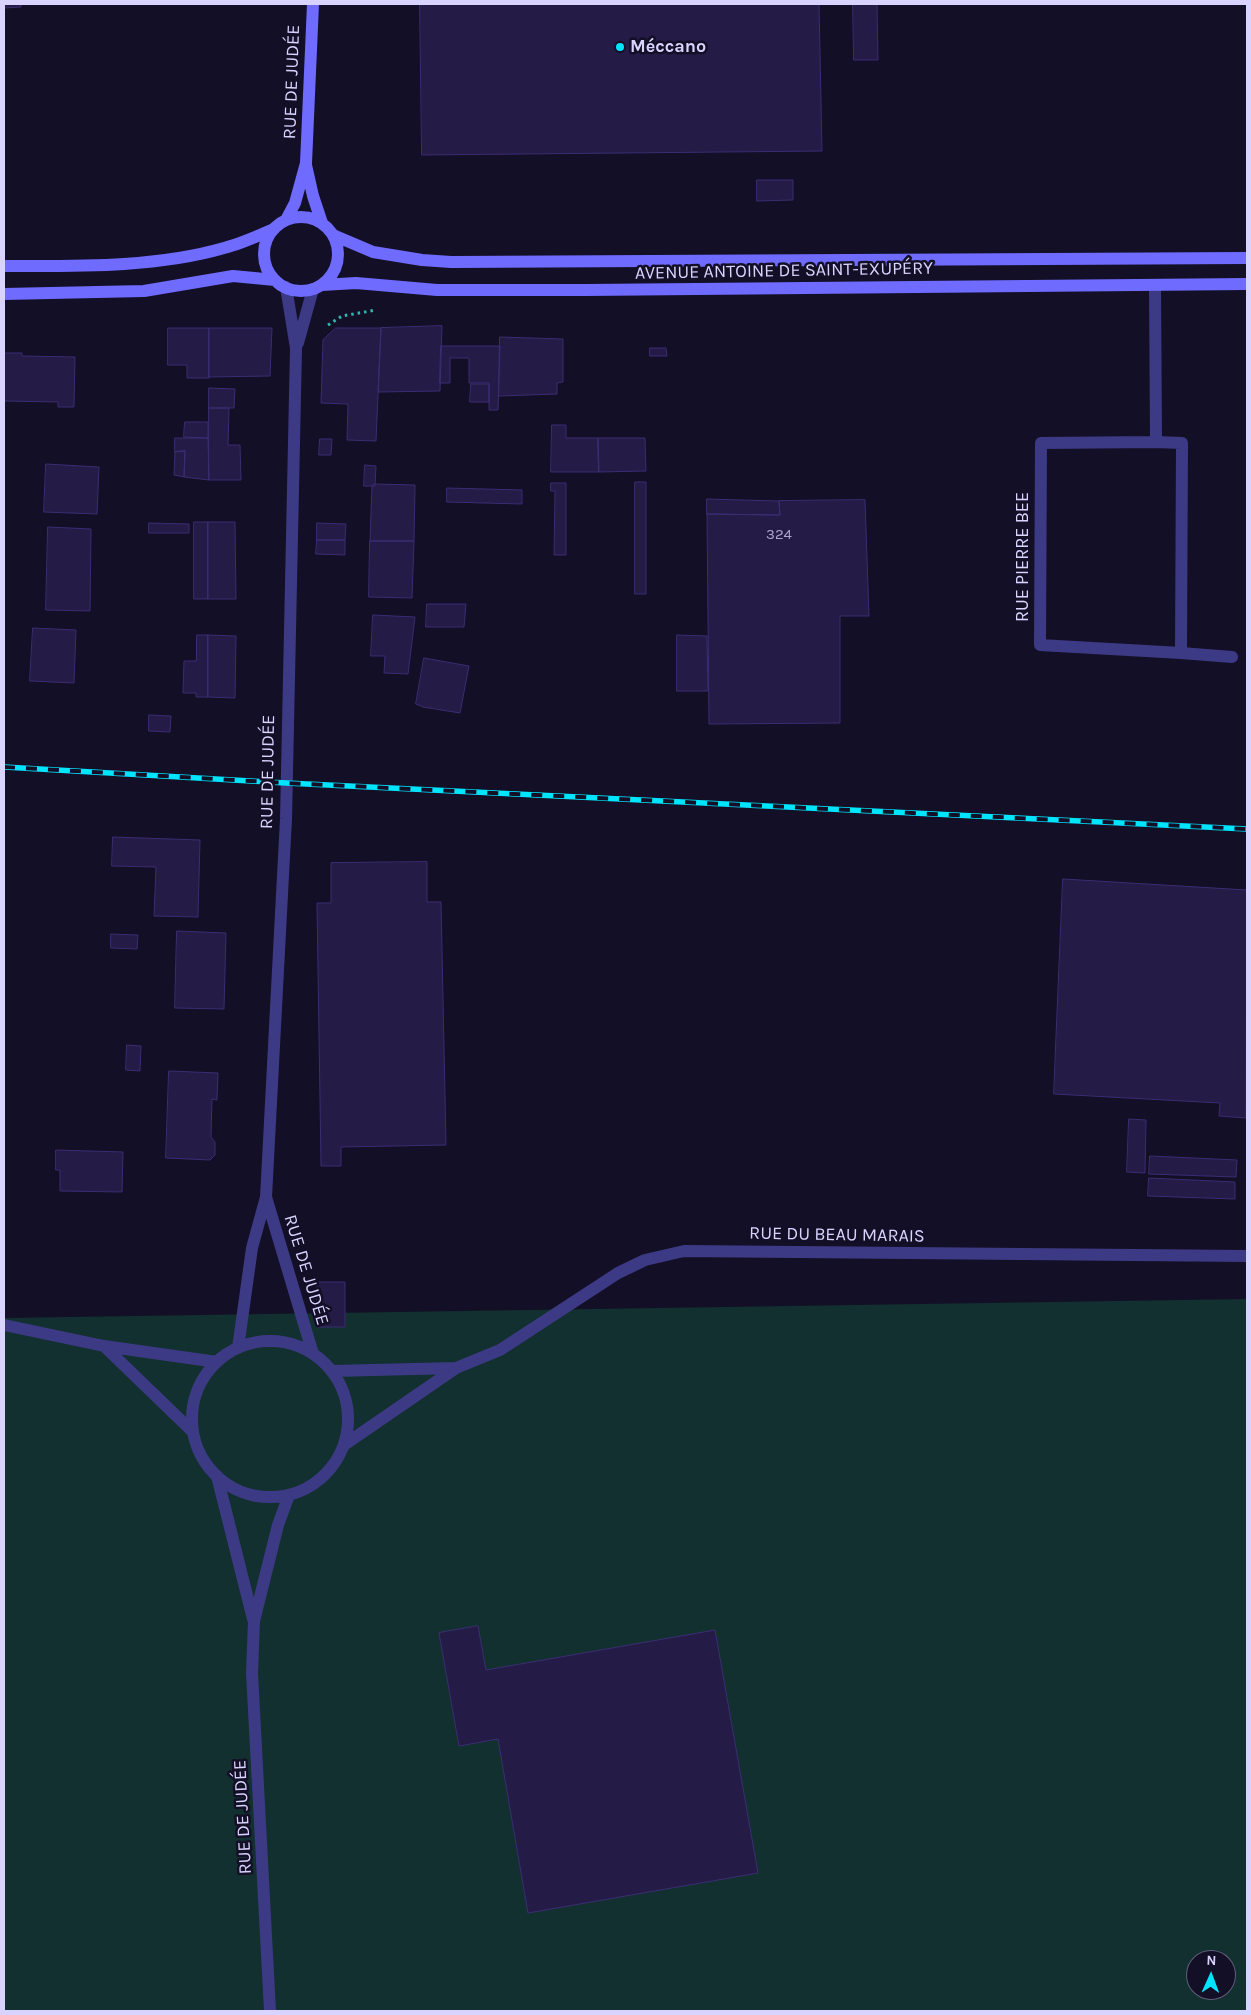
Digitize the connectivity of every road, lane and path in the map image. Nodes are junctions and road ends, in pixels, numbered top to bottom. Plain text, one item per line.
1 (313, 4) edge
2 (306, 162) junction
3 (286, 220) junction
4 (322, 223) junction
5 (274, 229) junction
6 (333, 235) junction
7 (1247, 258) edge
8 (4, 266) edge
9 (280, 284) junction
10 (1247, 284) edge
11 (1155, 285) junction
12 (317, 287) junction
13 (4, 294) edge
14 (378, 309) dead end
15 (322, 329) dead end
16 (296, 348) junction
17 (1156, 442) junction
18 (1181, 653) junction
19 (1232, 657) dead end
20 (266, 1197) junction
21 (1247, 1256) edge
22 (4, 1325) edge
23 (104, 1346) junction
24 (238, 1348) junction
25 (313, 1354) junction
26 (217, 1362) junction
27 (456, 1368) junction
28 (332, 1371) junction
29 (193, 1432) junction
30 (344, 1445) junction
31 (217, 1476) junction
32 (288, 1495) junction
33 (254, 1621) junction
34 (270, 2011) edge

1 - 2 main road, RUE DE JUDÉE
2 - 3 main road, RUE DE JUDÉE
2 - 4 main road, RUE DE JUDÉE
3 - 4 main road
3 - 5 main road
4 - 6 main road
5 - 8 main road
5 - 9 main road
6 - 7 main road, AVENUE ANTOINE DE SAINT-EXUPÉRY
6 - 12 main road
9 - 12 main road
9 - 13 main road
9 - 16 street, RUE DE JUDÉE
10 - 11 main road, AVENUE ANTOINE DE SAINT-EXUPÉRY
11 - 12 main road, AVENUE ANTOINE DE SAINT-EXUPÉRY
11 - 17 street
12 - 16 street, RUE DE JUDÉE
14 - 15 path
16 - 20 street, RUE DE JUDÉE
17 - 18 street, RUE PIERRE BEE
17 - 18 street, RUE PIERRE BEE
18 - 19 street, RUE PIERRE BEE
20 - 24 street, RUE DE JUDÉE
20 - 25 street, RUE DE JUDÉE
21 - 27 street, RUE DU BEAU MARAIS
22 - 23 street
23 - 26 street
23 - 29 street
24 - 25 street
24 - 26 street
25 - 28 street
26 - 29 street
27 - 28 street, RUE DU BEAU MARAIS
27 - 30 street, RUE DU BEAU MARAIS
28 - 30 street
29 - 31 street
30 - 32 street
31 - 32 street
31 - 33 street, RUE DE JUDÉE
32 - 33 street, RUE DE JUDÉE
33 - 34 street, RUE DE JUDÉE

